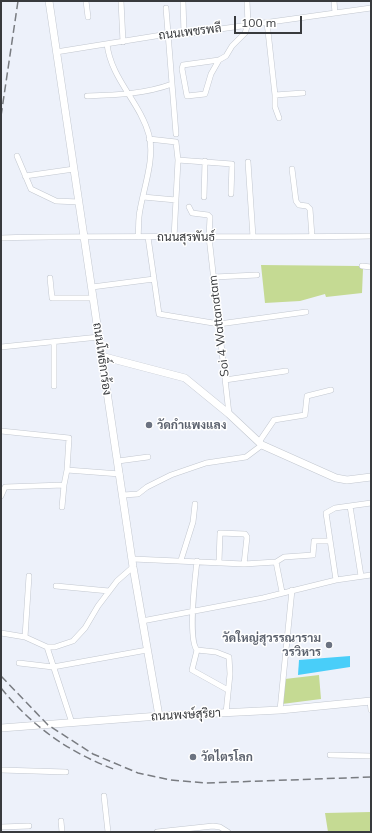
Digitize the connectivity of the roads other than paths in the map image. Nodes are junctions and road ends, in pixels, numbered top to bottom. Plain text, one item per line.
1 (49, 1) edge
2 (86, 1) edge
3 (120, 1) edge
4 (183, 1) edge
5 (247, 1) edge
6 (334, 1) edge
7 (166, 8) dead end
8 (371, 8) edge
9 (335, 13) junction
10 (88, 17) dead end
11 (267, 22) junction
12 (248, 24) junction
13 (168, 34) junction
14 (184, 34) junction
15 (123, 42) junction
16 (107, 44) junction
17 (56, 52) junction
18 (219, 60) junction
19 (172, 84) junction
20 (303, 93) dead end
21 (128, 94) junction
22 (275, 95) junction
23 (87, 96) dead end
24 (279, 118) dead end
25 (176, 134) dead end
26 (150, 139) junction
27 (17, 156) dead end
28 (178, 160) junction
29 (205, 161) junction
30 (248, 162) dead end
31 (292, 169) dead end
32 (74, 170) junction
33 (25, 176) junction
34 (231, 194) dead end
35 (143, 197) junction
36 (204, 197) dead end
37 (176, 200) junction
38 (79, 202) junction
39 (189, 207) dead end
40 (84, 236) junction
41 (371, 236) edge
42 (138, 237) junction
43 (148, 237) junction
44 (209, 237) junction
45 (253, 237) junction
46 (312, 237) junction
47 (1, 238) edge
48 (174, 238) junction
49 (362, 266) dead end
50 (371, 267) edge
51 (256, 275) dead end
52 (214, 277) junction
53 (50, 278) dead end
54 (154, 279) junction
55 (92, 287) junction
56 (93, 298) junction
57 (306, 312) dead end
58 (219, 324) junction
59 (99, 337) junction
60 (54, 342) junction
61 (1, 347) edge
62 (101, 356) junction
63 (286, 371) dead end
64 (226, 380) junction
65 (54, 386) dead end
66 (331, 390) dead end
67 (230, 414) junction
68 (1, 431) edge
69 (261, 444) junction
70 (148, 457) dead end
71 (118, 460) junction
72 (67, 470) junction
73 (120, 474) junction
74 (371, 478) edge
75 (64, 485) junction
76 (123, 495) junction
77 (1, 496) edge
78 (371, 503) edge
79 (195, 504) dead end
80 (350, 506) junction
81 (62, 507) dead end
82 (329, 540) junction
83 (132, 559) junction
84 (181, 560) junction
85 (197, 561) junction
86 (219, 562) junction
87 (276, 562) junction
88 (244, 564) junction
89 (133, 567) junction
90 (371, 575) edge
91 (29, 576) dead end
92 (361, 576) junction
93 (336, 580) junction
94 (56, 586) dead end
95 (292, 590) junction
96 (109, 591) junction
97 (282, 592) junction
98 (193, 612) junction
99 (142, 621) junction
100 (1, 633) edge
101 (25, 637) junction
102 (47, 647) junction
103 (147, 650) junction
104 (196, 650) junction
105 (19, 663) dead end
106 (53, 667) junction
107 (228, 690) junction
108 (371, 701) edge
109 (280, 710) junction
110 (371, 710) edge
111 (226, 713) junction
112 (159, 716) junction
113 (72, 723) junction
114 (1, 728) edge
115 (330, 755) dead end
116 (371, 756) edge
117 (1, 770) edge
118 (66, 772) dead end
119 (104, 796) dead end
120 (61, 821) dead end
121 (29, 826) dead end
122 (1, 827) edge
123 (222, 830) edge
124 (62, 832) edge
125 (108, 832) edge
126 (157, 832) edge
127 (228, 832) edge

1 - 17 street, ถนนโพธิ์การ้อง
2 - 10 street
3 - 15 street
4 - 14 street
5 - 12 street
6 - 9 street
7 - 13 street
8 - 9 street, ถนนเพชรพลี
9 - 11 street, ถนนเพชรพลี
11 - 12 street, ถนนเพชรพลี
11 - 22 street
12 - 14 street, ถนนเพชรพลี
12 - 18 street
13 - 14 street, ถนนเพชรพลี
13 - 15 street, ถนนเพชรพลี
13 - 19 street
15 - 16 street, ถนนเพชรพลี
16 - 17 street, ถนนเพชรพลี
16 - 21 street
17 - 32 street, ถนนโพธิ์การ้อง
18 - 18 street
19 - 21 street
19 - 25 street
20 - 22 street
21 - 23 street
21 - 26 street
22 - 24 street
26 - 28 street
26 - 35 street
27 - 33 street
28 - 29 street
28 - 37 street
29 - 34 street
29 - 36 street
30 - 45 street
31 - 46 street
32 - 33 street
32 - 38 street, ถนนโพธิ์การ้อง
33 - 38 street
35 - 37 street
35 - 42 street
37 - 48 street
38 - 40 street, ถนนโพธิ์การ้อง
39 - 44 street, Soi 4 Wattanatam
40 - 42 street, ถนนสุรพันธ์
40 - 47 street, ถนนสุรพันธ์
40 - 55 street, ถนนโพธิ์การ้อง
41 - 46 street, ถนนสุรพันธ์
42 - 43 street, ถนนสุรพันธ์
43 - 48 street, ถนนสุรพันธ์
43 - 54 street
44 - 45 street, ถนนสุรพันธ์
44 - 48 street, ถนนสุรพันธ์
44 - 52 street, Soi 4 Wattanatam
45 - 46 street, ถนนสุรพันธ์
49 - 50 street
51 - 52 street
52 - 58 street, Soi 4 Wattanatam
53 - 56 street
54 - 55 street
54 - 58 street
55 - 56 street, ถนนโพธิ์การ้อง
56 - 59 street, ถนนโพธิ์การ้อง
57 - 58 street
58 - 64 street, Soi 4 Wattanatam
59 - 60 street
59 - 62 street, ถนนโพธิ์การ้อง
60 - 61 street
60 - 65 street
62 - 67 street
62 - 71 street, ถนนโพธิ์การ้อง
63 - 64 street
64 - 67 street, Soi 4 Wattanatam
66 - 69 street
67 - 69 street
68 - 72 street
69 - 74 street
69 - 76 street
70 - 71 street
71 - 73 street, ถนนโพธิ์การ้อง
72 - 73 street
72 - 75 street
73 - 76 street, ถนนโพธิ์การ้อง
75 - 77 street
75 - 81 street
76 - 83 street, ถนนโพธิ์การ้อง
78 - 80 street
79 - 84 street
80 - 82 street
80 - 92 street
82 - 87 street
82 - 93 street
83 - 84 street
83 - 89 street, ถนนโพธิ์การ้อง
84 - 85 street
85 - 86 street
85 - 98 street
86 - 88 street
86 - 88 street
87 - 88 street
87 - 97 street
89 - 96 street
89 - 99 street, ถนนโพธิ์การ้อง
90 - 92 street
91 - 101 street
92 - 93 street
93 - 95 street
94 - 96 street
95 - 97 street
95 - 109 street
96 - 102 street
97 - 98 street
98 - 99 street
98 - 104 street
99 - 103 street, ถนนโพธิ์การ้อง
100 - 101 street
101 - 102 street
102 - 106 street
103 - 106 street
103 - 112 street, ถนนโพธิ์การ้อง
104 - 107 street
104 - 107 street
105 - 106 street
106 - 113 street
107 - 111 street
108 - 109 street, ถนนพงษ์สุริยา
108 - 110 street
109 - 111 street, ถนนพงษ์สุริยา
111 - 112 street, ถนนพงษ์สุริยา
112 - 113 street, ถนนพงษ์สุริยา
113 - 114 street, ถนนพงษ์สุริยา
115 - 116 street
117 - 118 street
119 - 125 street
120 - 124 street
121 - 122 street
123 - 126 street
123 - 127 street

